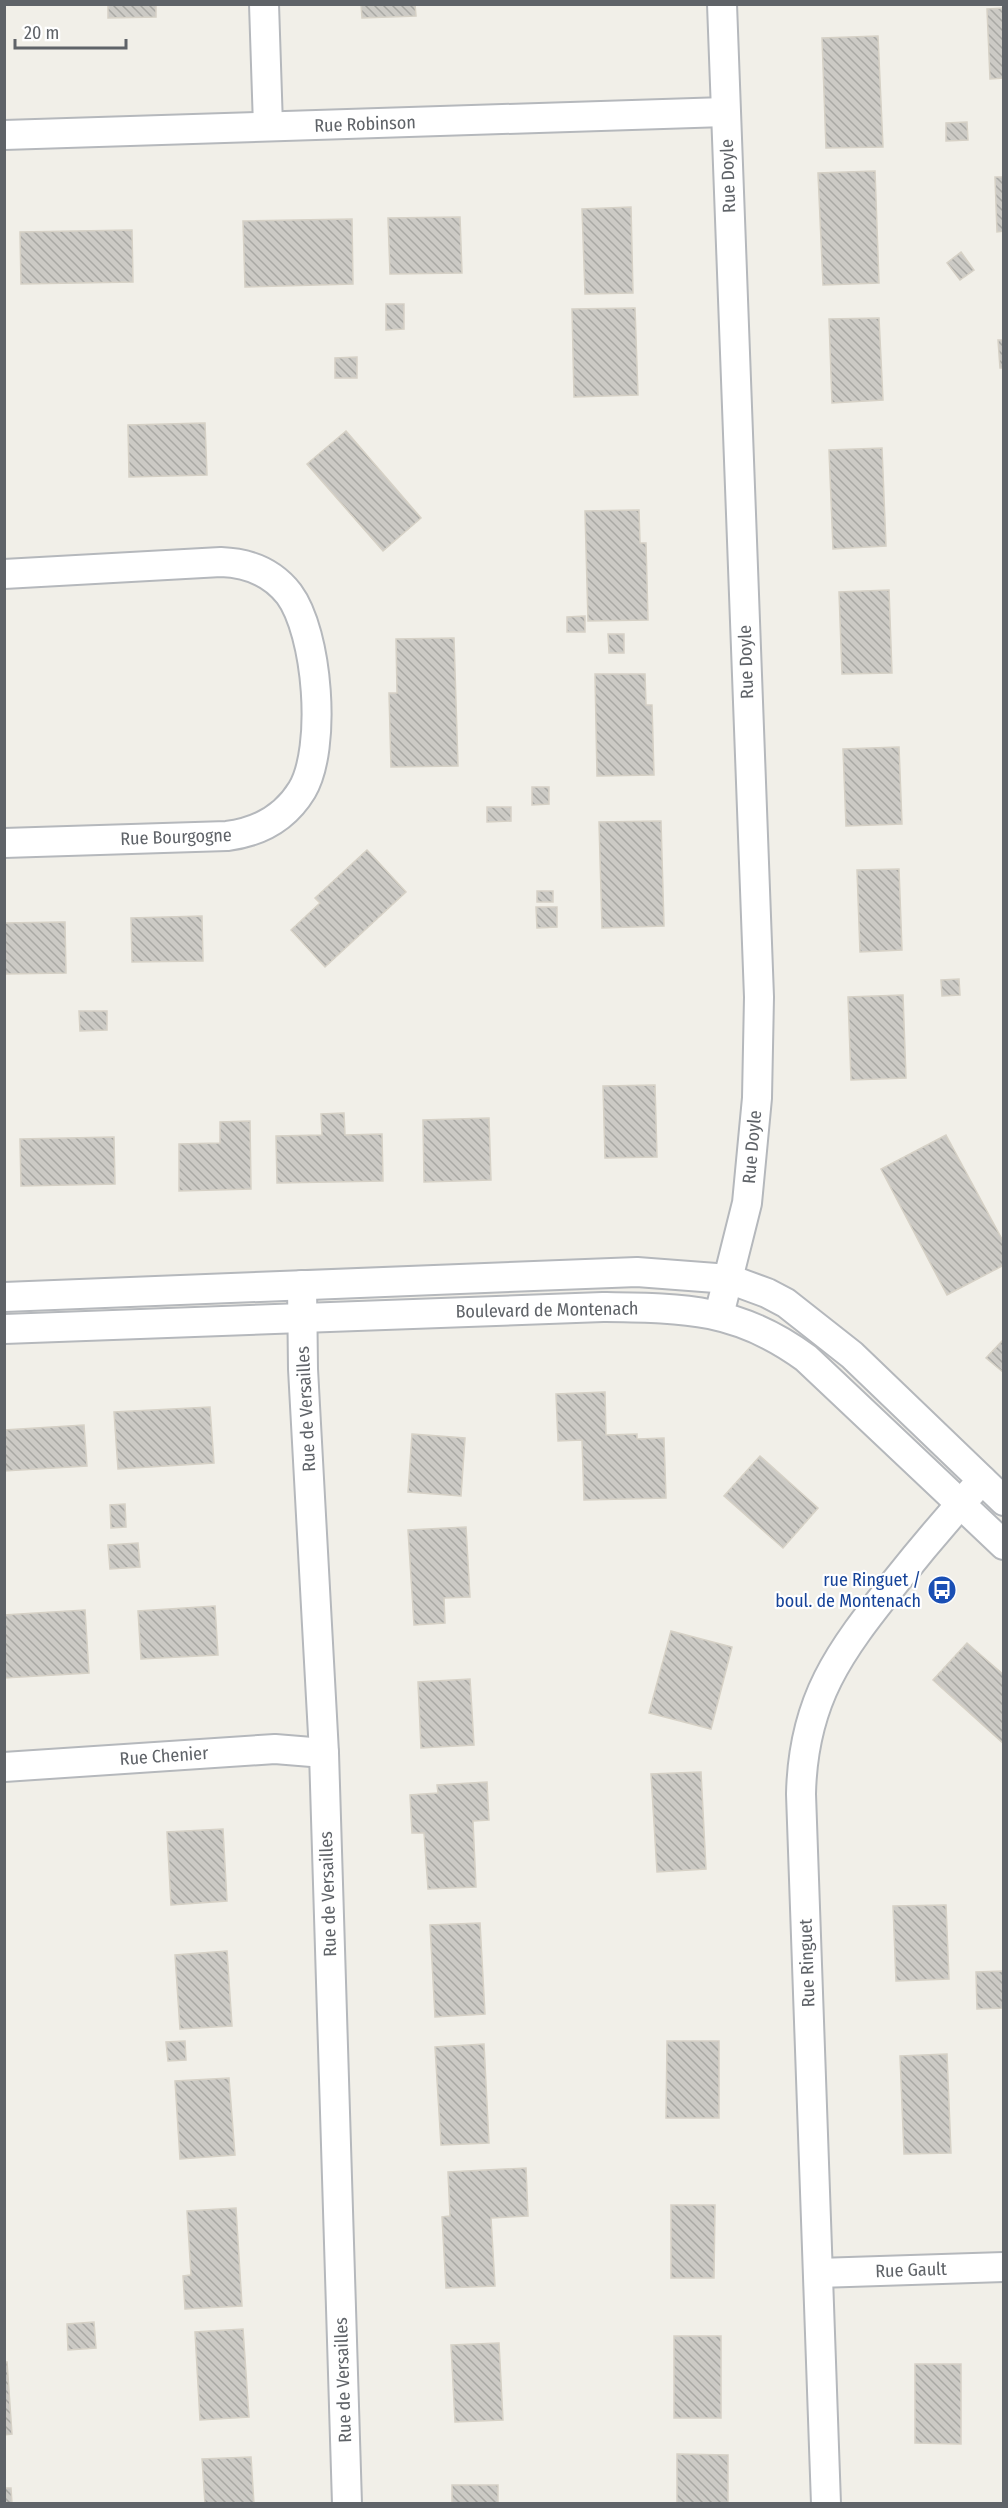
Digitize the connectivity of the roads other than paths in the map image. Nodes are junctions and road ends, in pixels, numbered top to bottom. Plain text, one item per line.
1 (264, 4) edge
2 (722, 4) edge
3 (725, 112) junction
4 (268, 126) junction
5 (4, 135) edge
6 (4, 574) edge
7 (4, 843) edge
8 (729, 1279) junction
9 (302, 1285) junction
10 (4, 1296) edge
11 (719, 1315) junction
12 (302, 1317) junction
13 (4, 1329) edge
14 (982, 1480) junction
15 (1004, 1501) edge
16 (960, 1503) junction
17 (1004, 1545) edge
18 (324, 1753) junction
19 (4, 1767) edge
20 (1004, 2267) edge
21 (818, 2273) junction
22 (347, 2504) edge
23 (826, 2504) edge

1 - 4 street
2 - 3 street, Rue Doyle
3 - 4 street, Rue Robinson
3 - 8 street, Rue Doyle
4 - 5 street, Rue Robinson
6 - 7 street, Rue Bourgogne
8 - 9 street, Boulevard de Montenach
8 - 11 street, Rue Doyle
8 - 14 street, Boulevard de Montenach
9 - 10 street, Boulevard de Montenach
9 - 12 street, Rue de Versailles
11 - 12 street, Boulevard de Montenach
11 - 16 street, Boulevard de Montenach
12 - 13 street, Boulevard de Montenach
12 - 18 street, Rue de Versailles
14 - 15 street, Boulevard de Montenach
14 - 16 street, Rue Ringuet
16 - 17 street, Boulevard de Montenach
16 - 21 street, Rue Ringuet
18 - 19 street, Rue Chenier
18 - 22 street, Rue de Versailles
20 - 21 street, Rue Gault
21 - 23 street, Rue Ringuet

